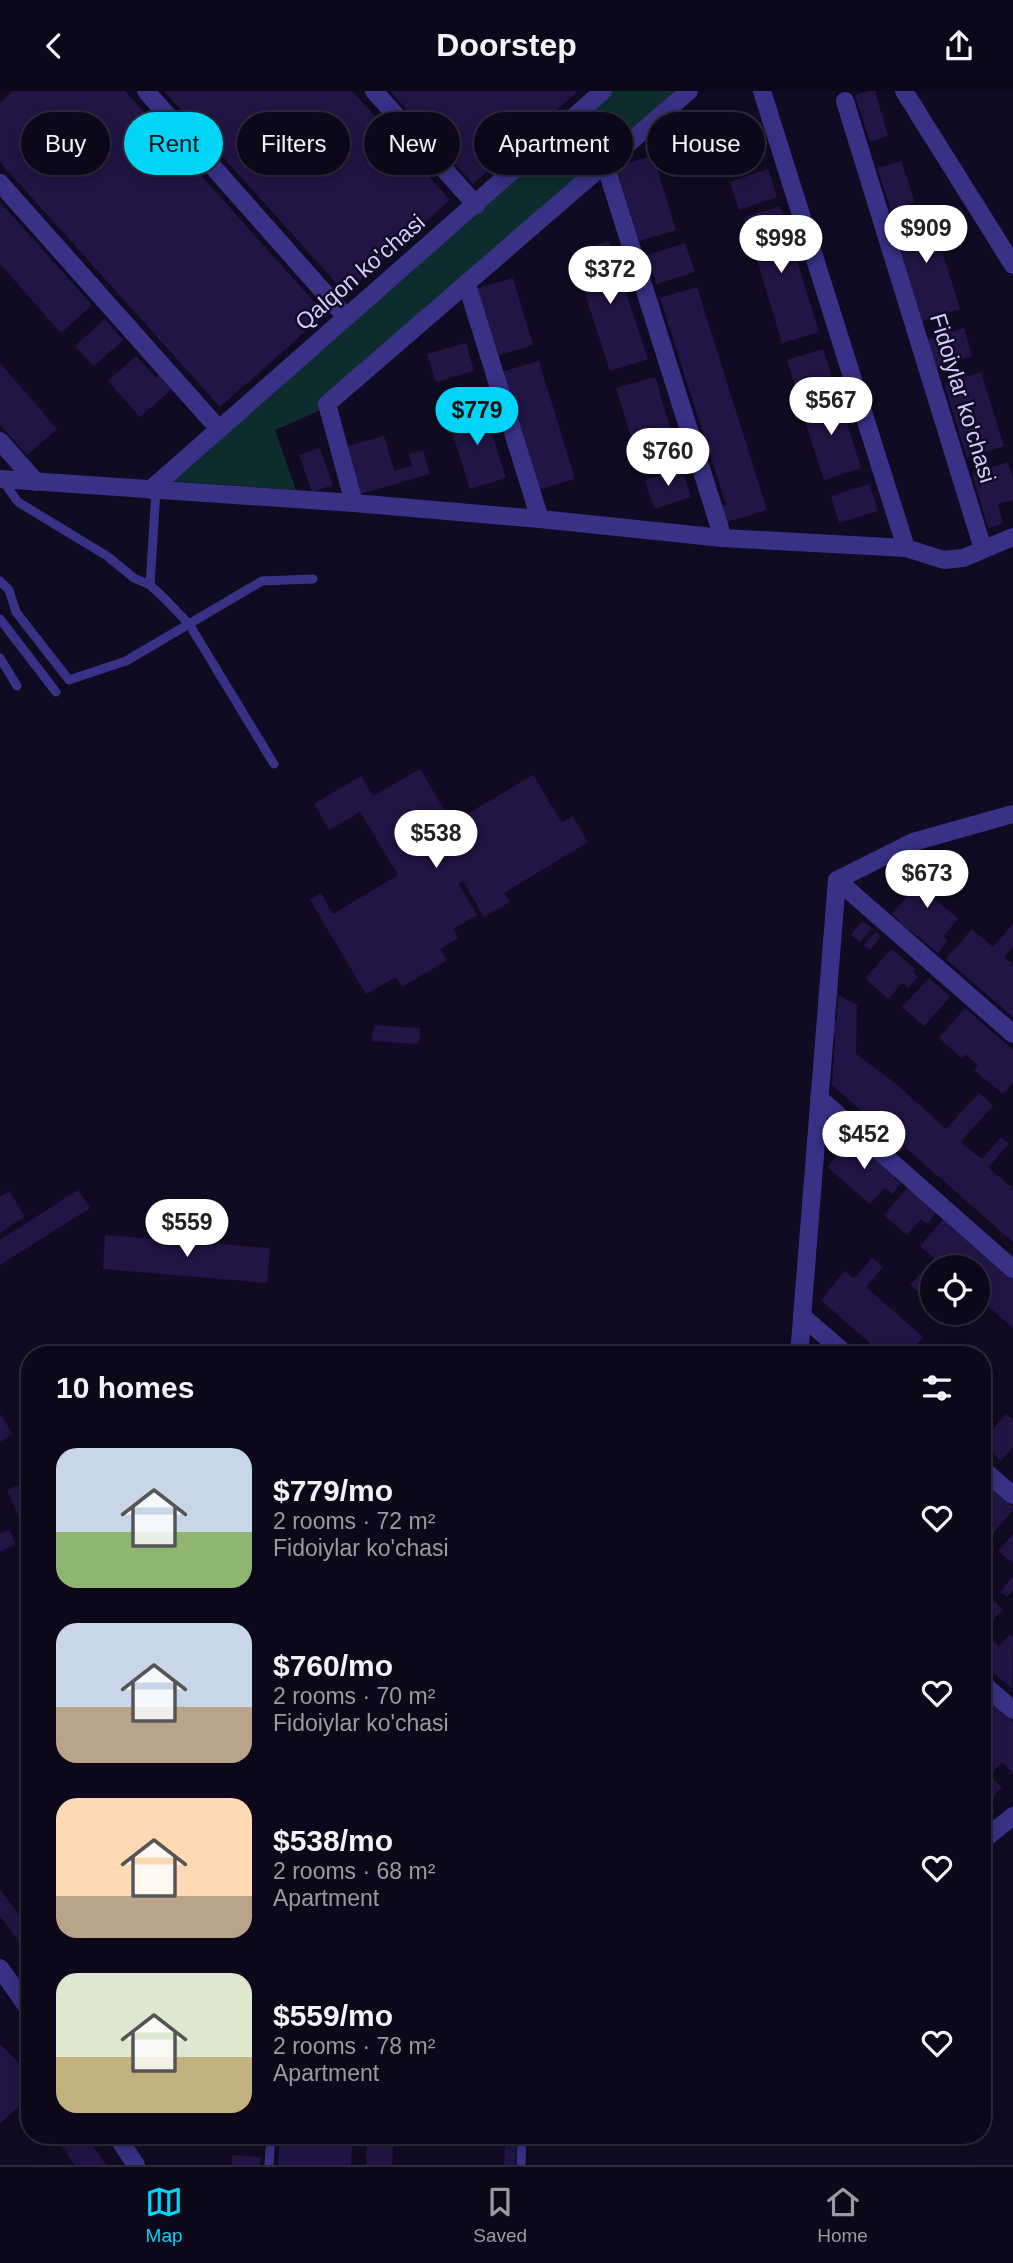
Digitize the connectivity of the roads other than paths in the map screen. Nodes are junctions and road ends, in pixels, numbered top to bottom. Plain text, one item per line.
1 (146, 91) edge
2 (374, 91) edge
3 (603, 91) edge
4 (689, 91) edge
5 (762, 91) edge
6 (904, 91) edge
7 (845, 101) dead end
8 (633, 140) edge
9 (592, 175) edge
10 (608, 175) edge
11 (0, 183) edge
12 (476, 205) junction
13 (1013, 265) edge
14 (467, 285) junction
15 (345, 316) junction
16 (218, 428) junction
17 (0, 440) edge
18 (1, 479) edge
19 (36, 482) junction
20 (153, 490) junction
21 (354, 503) junction
22 (540, 519) junction
23 (1013, 537) edge
24 (723, 538) junction
25 (906, 548) junction
26 (983, 549) junction
27 (313, 579) dead end
28 (0, 581) edge
29 (150, 585) junction
30 (0, 619) edge
31 (189, 624) junction
32 (0, 657) edge
33 (17, 686) dead end
34 (56, 692) dead end
35 (274, 764) dead end
36 (1013, 814) edge
37 (836, 880) junction
38 (1013, 1034) edge
39 (819, 1098) junction
40 (1013, 1269) edge
41 (802, 1316) junction
42 (800, 1346) edge
43 (837, 1346) edge
44 (991, 1477) edge
45 (1013, 1495) edge
46 (991, 1691) edge
47 (1013, 1710) edge
48 (1013, 1816) edge
49 (991, 1834) edge
50 (1, 1971) edge
51 (21, 1999) edge
52 (122, 2144) edge
53 (270, 2144) edge
54 (522, 2144) edge
55 (136, 2165) edge
56 (269, 2165) edge
57 (521, 2165) edge

1 - 15 street
2 - 12 street
3 - 12 street, Qalqon ko'chasi
4 - 8 street
5 - 25 street
6 - 13 street
7 - 26 street, Fidoiylar ko'chasi
9 - 14 street
10 - 24 street
11 - 16 street
12 - 15 street, Qalqon ko'chasi
14 - 21 street
14 - 22 street
15 - 16 street, Qalqon ko'chasi
16 - 20 street, Qalqon ko'chasi
17 - 19 street
18 - 19 street
18 - 29 lane
19 - 20 street
20 - 21 street
20 - 29 lane
21 - 22 street
22 - 24 street
23 - 26 street
24 - 25 street
25 - 26 street
27 - 31 lane
28 - 31 lane
29 - 31 lane
30 - 34 lane
31 - 35 lane
32 - 33 lane
36 - 37 street
37 - 38 street
37 - 39 street
39 - 40 street
39 - 41 street
41 - 42 street
41 - 43 street
44 - 45 street
46 - 47 street
48 - 49 street
50 - 51 street
52 - 55 street
53 - 56 lane
54 - 57 lane

